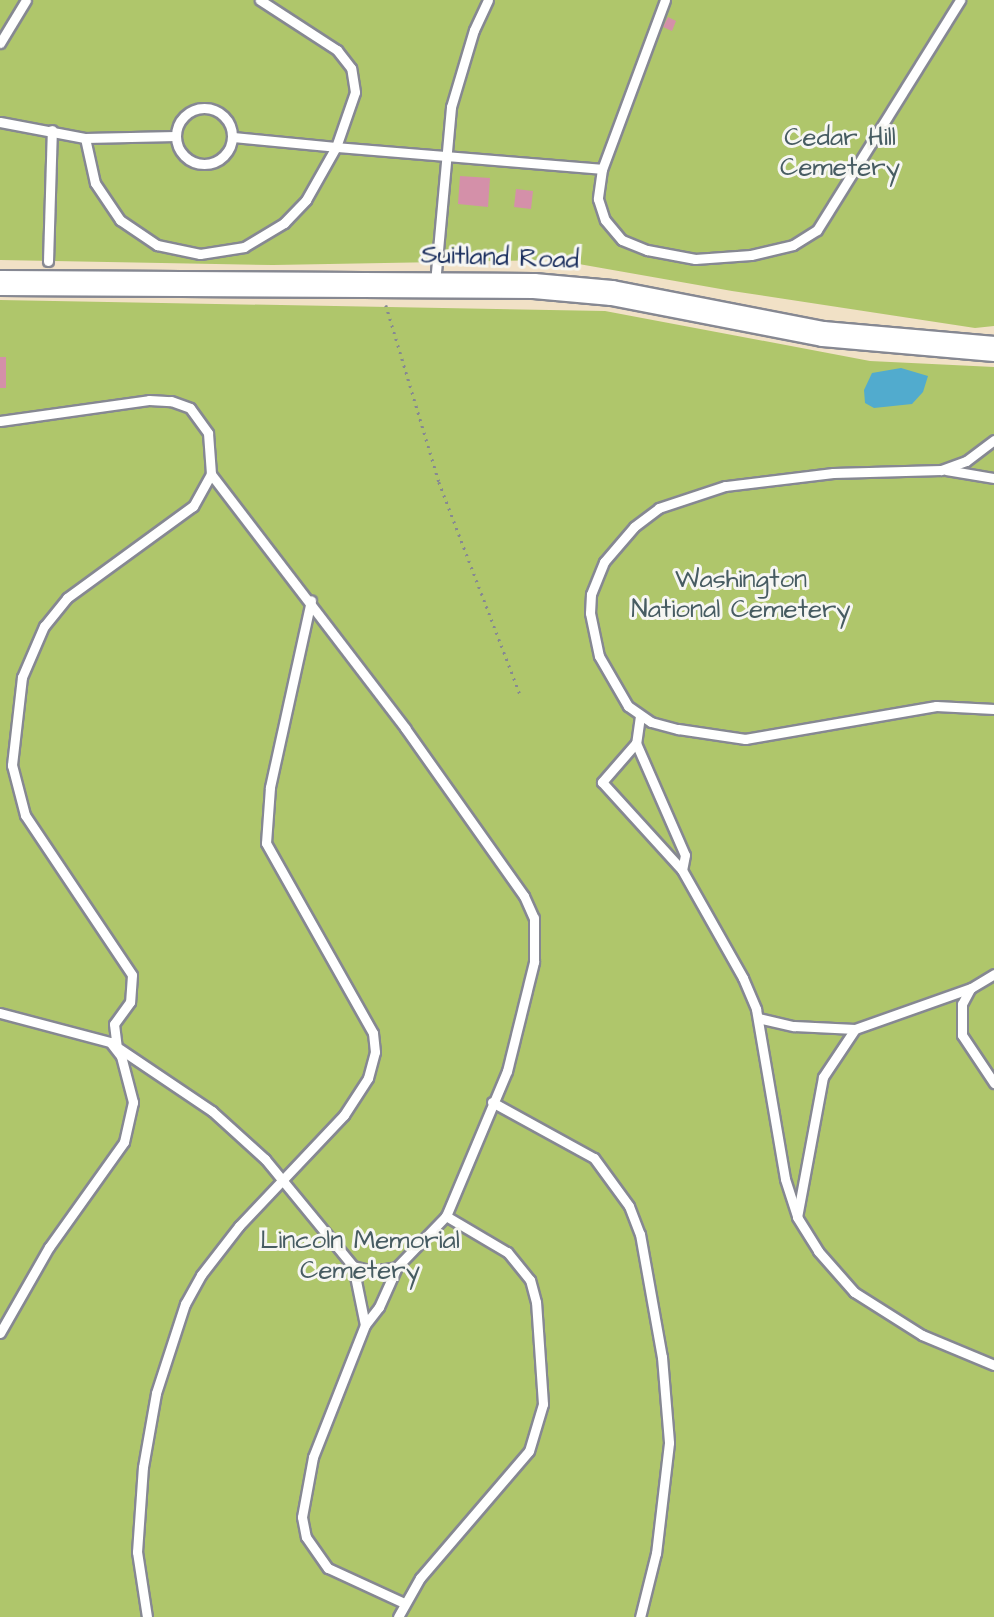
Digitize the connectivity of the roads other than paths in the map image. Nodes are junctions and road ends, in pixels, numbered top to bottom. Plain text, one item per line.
1 (26, 0) edge
2 (260, 0) edge
3 (488, 0) edge
4 (665, 0) edge
5 (960, 0) edge
6 (0, 43) edge
7 (0, 121) edge
8 (52, 130) junction
9 (176, 136) junction
10 (233, 137) junction
11 (85, 138) junction
12 (337, 147) junction
13 (447, 155) junction
14 (602, 169) junction
15 (48, 261) dead end
16 (0, 283) edge
17 (435, 285) junction
18 (994, 349) edge
19 (0, 421) edge
20 (994, 440) edge
21 (941, 470) junction
22 (211, 474) junction
23 (994, 478) edge
24 (311, 600) junction
25 (994, 709) edge
26 (640, 716) junction
27 (636, 743) junction
28 (681, 870) junction
29 (994, 974) edge
30 (971, 988) junction
31 (0, 1013) edge
32 (758, 1018) junction
33 (855, 1029) junction
34 (117, 1047) junction
35 (994, 1083) edge
36 (492, 1102) junction
37 (284, 1179) junction
38 (446, 1216) junction
39 (797, 1217) junction
40 (353, 1266) junction
41 (397, 1267) junction
42 (365, 1325) junction
43 (0, 1333) edge
44 (994, 1365) edge
45 (404, 1603) junction
46 (147, 1617) edge
47 (398, 1617) edge
48 (640, 1617) edge

1 - 6 lane
2 - 12 lane
3 - 13 lane
4 - 14 lane
5 - 14 lane
7 - 8 lane
8 - 11 lane
8 - 15 lane
9 - 10 lane
9 - 10 lane
9 - 11 lane
10 - 12 lane
11 - 12 lane
12 - 13 lane
13 - 14 lane
13 - 17 lane
16 - 17 main road, Suitland Road
17 - 18 main road, Suitland Road
19 - 22 lane
20 - 21 lane
21 - 23 lane
21 - 26 lane
22 - 24 lane
22 - 34 lane
24 - 36 lane
24 - 37 lane
25 - 26 lane
26 - 27 lane
27 - 28 lane
27 - 28 lane
28 - 32 lane
29 - 30 lane
30 - 33 lane
30 - 35 lane
31 - 34 lane
32 - 33 lane
32 - 39 lane
33 - 39 lane
34 - 37 lane
34 - 43 lane
36 - 38 lane
36 - 48 lane
37 - 40 lane
37 - 46 lane
38 - 41 lane
38 - 45 lane
39 - 44 lane
40 - 41 lane
40 - 42 lane
41 - 42 lane
42 - 45 lane
45 - 47 lane

